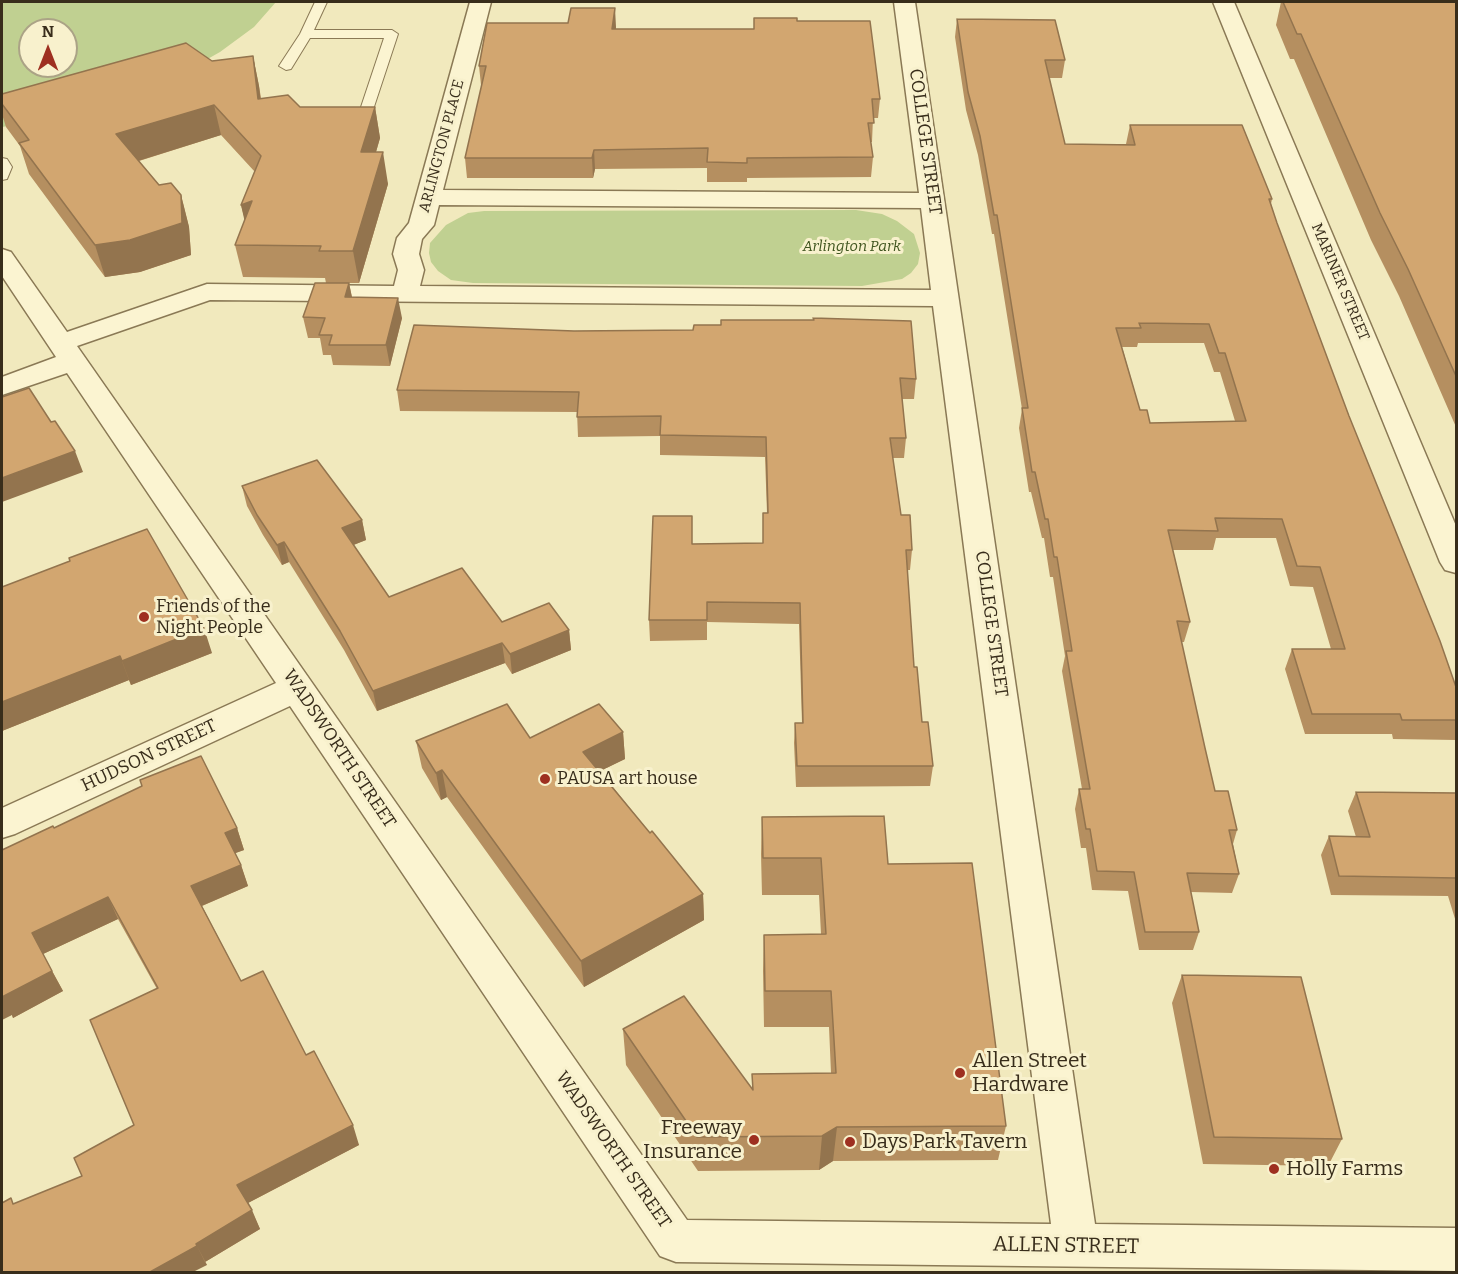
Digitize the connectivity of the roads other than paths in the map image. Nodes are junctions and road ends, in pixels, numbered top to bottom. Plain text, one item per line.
1 (321, 2) edge
2 (480, 2) edge
3 (905, 2) edge
4 (1223, 2) edge
5 (306, 34) junction
6 (286, 66) dead end
7 (361, 128) edge
8 (2, 162) edge
9 (2, 176) edge
10 (429, 197) junction
11 (933, 201) junction
12 (2, 256) edge
13 (405, 293) junction
14 (946, 298) junction
15 (67, 352) junction
16 (2, 386) edge
17 (1456, 562) edge
18 (297, 688) junction
19 (2, 824) edge
20 (676, 1241) joint
21 (1076, 1246) junction
22 (1456, 1250) edge
23 (1194, 1260) edge

1 - 5 lane
2 - 10 street, ARLINGTON PLACE
3 - 11 street, COLLEGE STREET
4 - 17 street, MARINER STREET
5 - 6 lane
5 - 7 lane
8 - 9 lane
10 - 11 street
10 - 13 street, ARLINGTON PLACE
11 - 14 street, COLLEGE STREET
12 - 15 street, WADSWORTH STREET
13 - 14 street
13 - 15 street
14 - 21 street, COLLEGE STREET
15 - 16 street
15 - 18 street, WADSWORTH STREET
18 - 19 street, HUDSON STREET
18 - 20 street, WADSWORTH STREET
20 - 21 street, ALLEN STREET
21 - 23 street, ALLEN STREET
22 - 23 street, ALLEN STREET

